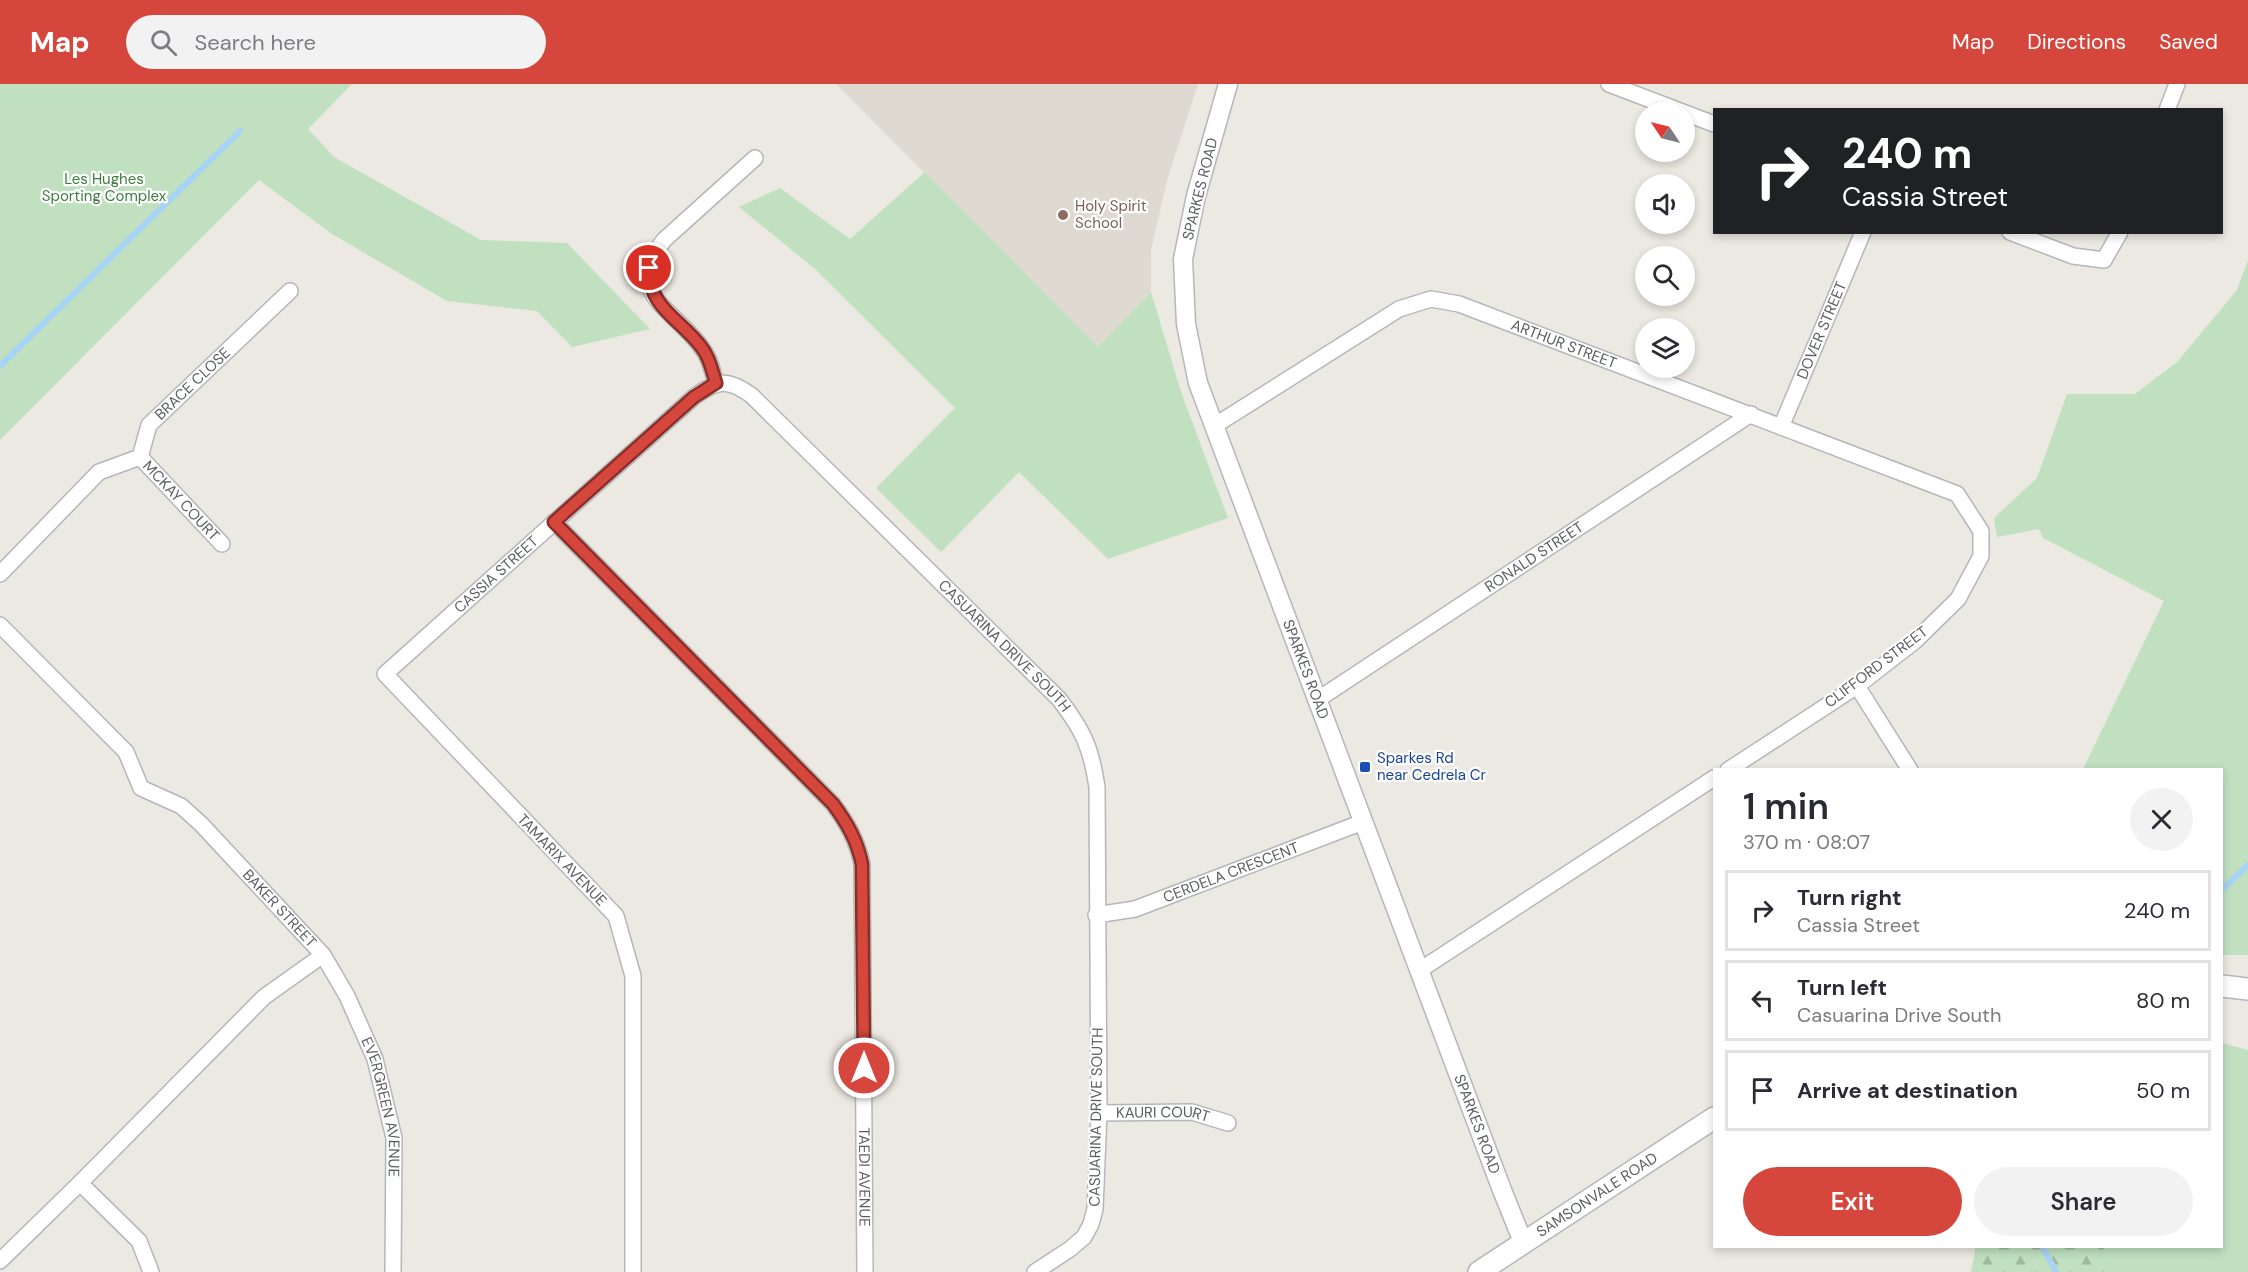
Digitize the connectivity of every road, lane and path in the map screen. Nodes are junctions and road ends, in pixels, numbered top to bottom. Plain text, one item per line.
1 (1228, 84) edge
2 (1609, 84) edge
3 (2177, 84) edge
4 (2168, 108) edge
5 (1713, 123) edge
6 (755, 158) dead end
7 (1862, 234) edge
8 (2015, 234) edge
9 (2119, 234) edge
10 (290, 291) dead end
11 (716, 383) junction
12 (1751, 414) junction
13 (1214, 426) junction
14 (1781, 427) junction
15 (140, 457) junction
16 (554, 522) junction
17 (1981, 531) joint
18 (222, 544) dead end
19 (0, 574) edge
20 (0, 625) edge
21 (385, 674) joint
22 (1857, 686) junction
23 (1317, 700) junction
24 (1731, 768) edge
25 (1909, 768) edge
26 (1713, 779) edge
27 (1363, 822) junction
28 (1096, 915) junction
29 (323, 955) junction
30 (1420, 970) junction
31 (2223, 986) edge
32 (2248, 989) edge
33 (1099, 1113) junction
34 (1713, 1119) edge
35 (1228, 1123) dead end
36 (80, 1184) junction
37 (1523, 1242) junction
38 (0, 1261) edge
39 (151, 1272) edge
40 (393, 1272) edge
41 (633, 1272) edge
42 (865, 1272) edge
43 (1035, 1272) edge
44 (1479, 1272) edge

1 - 13 street, SPARKES ROAD
2 - 5 street
3 - 4 street
6 - 11 street
7 - 14 street, DOVER STREET
8 - 9 street
10 - 15 street, BRACE CLOSE
11 - 16 street, CASSIA STREET
11 - 28 street, CASUARINA DRIVE SOUTH
12 - 13 street, ARTHUR STREET
12 - 14 street, ARTHUR STREET
12 - 23 street, RONALD STREET
13 - 23 street, SPARKES ROAD
14 - 17 street, ARTHUR STREET
15 - 18 street, MCKAY COURT
15 - 19 street
16 - 21 street, CASSIA STREET
16 - 42 street, TAEDI AVENUE
17 - 22 street, CLIFFORD STREET
20 - 29 street, BAKER STREET
21 - 41 street, TAMARIX AVENUE
22 - 24 street, CLIFFORD STREET
22 - 25 street
23 - 27 street, SPARKES ROAD
26 - 30 street
27 - 28 street, CERDELA CRESCENT
27 - 30 street, SPARKES ROAD
28 - 33 street, CASUARINA DRIVE SOUTH
29 - 36 street, BAKER STREET
29 - 40 street, EVERGREEN AVENUE
30 - 37 street, SPARKES ROAD
31 - 32 main road
33 - 35 street, KAURI COURT
33 - 43 street, CASUARINA DRIVE SOUTH
34 - 37 main road, SAMSONVALE ROAD
36 - 38 street, BAKER STREET
36 - 39 street
37 - 44 main road, SAMSONVALE ROAD

